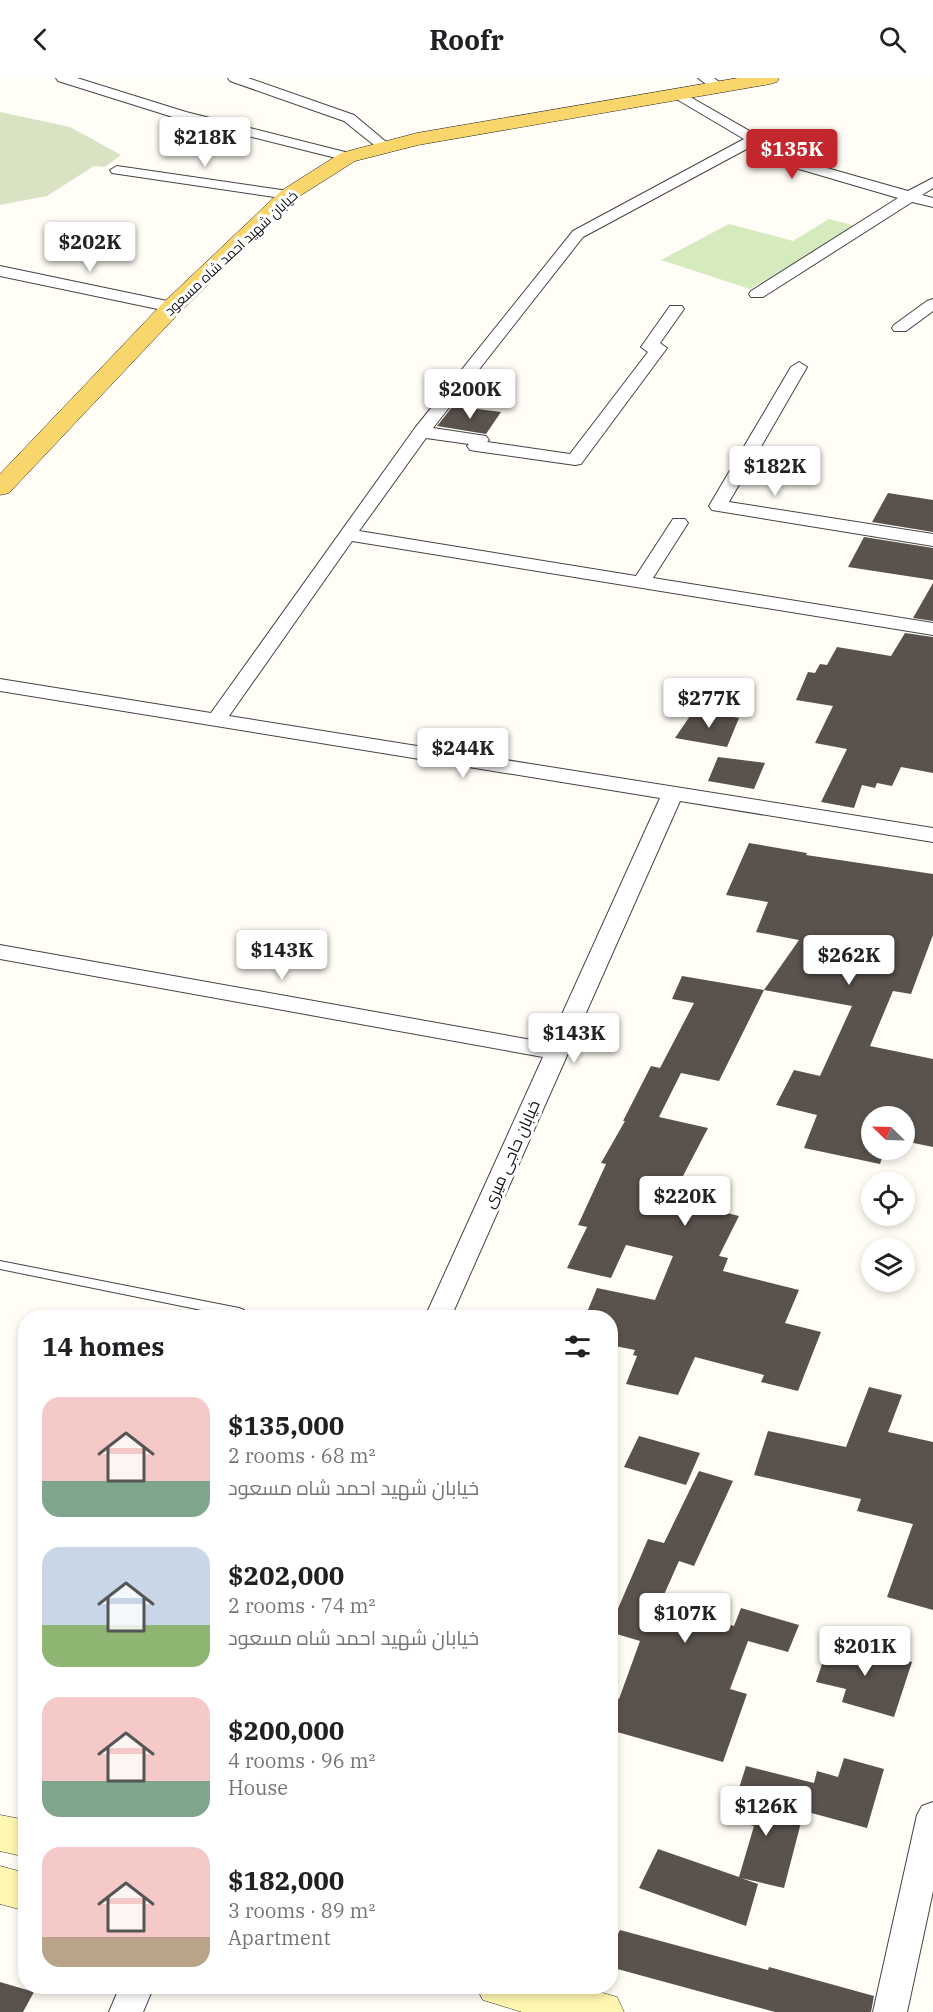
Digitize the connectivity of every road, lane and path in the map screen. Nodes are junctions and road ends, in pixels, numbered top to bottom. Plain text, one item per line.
1 (63, 78) edge
2 (235, 78) edge
3 (770, 78) edge
4 (712, 82) edge
5 (678, 94) junction
6 (754, 139) junction
7 (384, 146) junction
8 (348, 156) junction
9 (117, 170) dead end
10 (933, 182) edge
11 (288, 195) junction
12 (910, 196) junction
13 (933, 203) edge
14 (0, 271) edge
15 (757, 294) dead end
16 (933, 304) edge
17 (172, 307) junction
18 (676, 309) dead end
19 (900, 328) dead end
20 (799, 367) dead end
21 (421, 432) junction
22 (0, 488) edge
23 (679, 523) dead end
24 (347, 535) junction
25 (933, 540) edge
26 (641, 582) junction
27 (933, 629) edge
28 (0, 685) edge
29 (216, 720) junction
30 (673, 794) junction
31 (933, 835) edge
32 (0, 952) edge
33 (556, 1052) junction
34 (0, 1265) edge
35 (224, 1310) edge
36 (441, 1310) edge
37 (933, 1815) edge
38 (0, 1833) edge
39 (18, 1837) edge
40 (0, 1885) edge
41 (18, 1890) edge
42 (134, 1994) edge
43 (531, 1994) edge
44 (126, 2012) edge
45 (600, 2012) edge
46 (890, 2012) edge

1 - 8 street
2 - 7 street
3 - 4 main road, خیابان شهید احمد شاه مسعود
4 - 5 main road, خیابان شهید احمد شاه مسعود
5 - 6 street
5 - 7 main road, خیابان شهید احمد شاه مسعود
6 - 12 street
6 - 21 street
7 - 8 main road, خیابان شهید احمد شاه مسعود
8 - 11 main road, خیابان شهید احمد شاه مسعود
9 - 11 street
10 - 12 street
11 - 17 main road, خیابان شهید احمد شاه مسعود
12 - 13 street
12 - 15 street
14 - 17 street
16 - 19 street
17 - 22 main road, خیابان شهید احمد شاه مسعود
18 - 21 street
20 - 25 street
21 - 24 street
23 - 26 street
24 - 26 street
24 - 29 street
26 - 27 street
28 - 29 street
29 - 30 street
30 - 31 street
30 - 33 street, خیابان حاجی میری
32 - 33 street
33 - 36 street, خیابان حاجی میری
34 - 35 lane
37 - 46 street
38 - 39 main road
40 - 41 main road
42 - 44 street
43 - 45 main road

